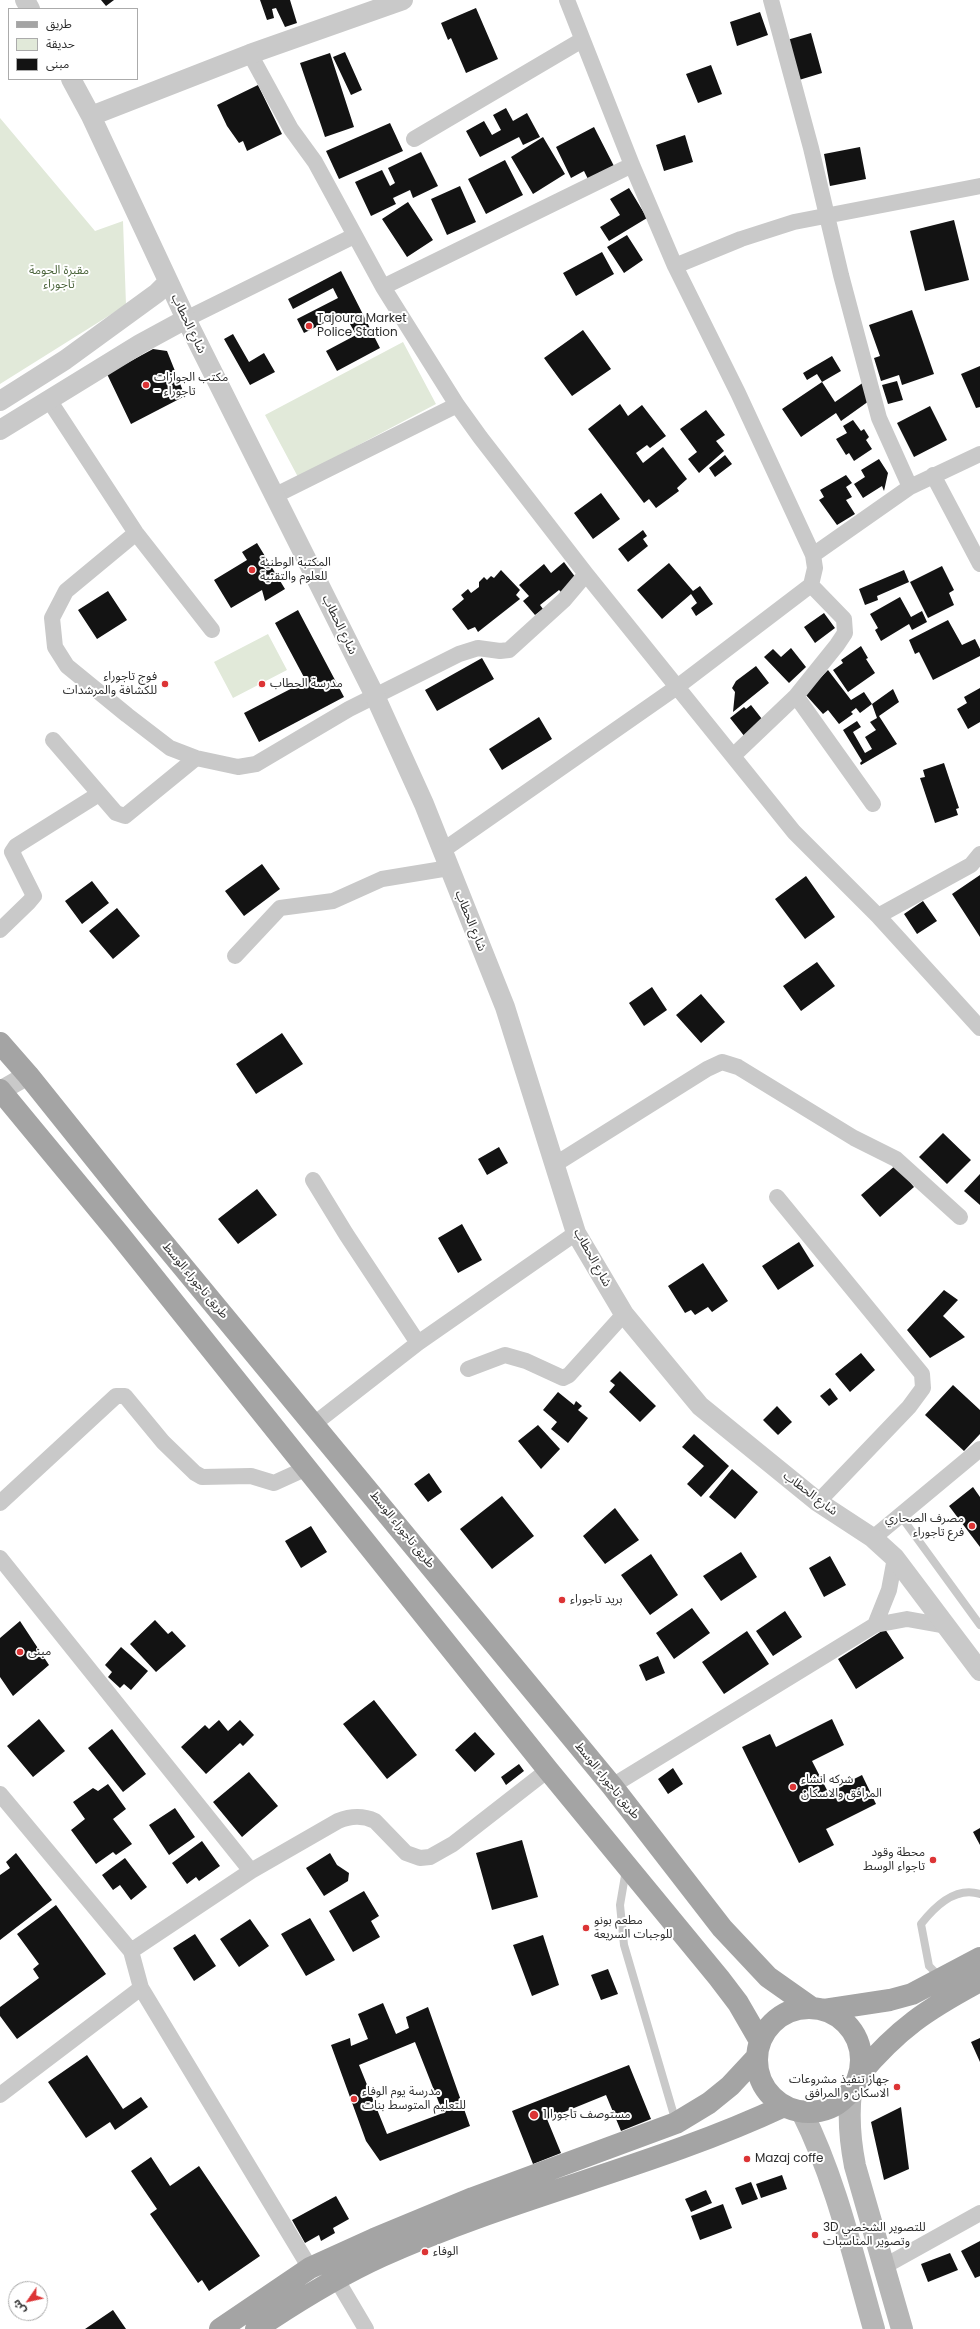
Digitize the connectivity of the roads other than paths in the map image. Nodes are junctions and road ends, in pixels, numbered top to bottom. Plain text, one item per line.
1 (567, 0) edge
2 (771, 0) edge
3 (398, 1) edge
4 (582, 40) junction
5 (250, 54) junction
6 (71, 80) edge
7 (91, 116) junction
8 (414, 140) dead end
9 (632, 165) junction
10 (980, 186) edge
11 (826, 216) junction
12 (354, 236) junction
13 (675, 266) junction
14 (168, 282) junction
15 (383, 287) junction
16 (186, 319) junction
17 (49, 400) junction
18 (0, 401) edge
19 (457, 405) junction
20 (0, 430) edge
21 (980, 454) edge
22 (933, 475) junction
23 (910, 487) junction
24 (274, 496) junction
25 (136, 533) junction
26 (813, 555) junction
27 (980, 564) edge
28 (586, 574) junction
29 (811, 585) junction
30 (212, 630) dead end
31 (677, 687) junction
32 (376, 696) junction
33 (796, 696) junction
34 (52, 740) dead end
35 (733, 756) junction
36 (196, 758) junction
37 (98, 794) junction
38 (874, 804) dead end
39 (980, 854) edge
40 (446, 860) junction
41 (878, 916) junction
42 (0, 930) edge
43 (235, 956) dead end
44 (980, 1028) edge
45 (1, 1045) edge
46 (28, 1075) junction
47 (0, 1091) edge
48 (554, 1165) junction
49 (313, 1180) dead end
50 (777, 1197) dead end
51 (960, 1217) dead end
52 (576, 1234) junction
53 (624, 1314) junction
54 (418, 1343) junction
55 (468, 1370) dead end
56 (314, 1424) junction
57 (980, 1449) edge
58 (307, 1468) junction
59 (818, 1502) junction
60 (0, 1503) edge
61 (900, 1516) junction
62 (873, 1538) junction
63 (0, 1558) edge
64 (895, 1558) junction
65 (875, 1625) junction
66 (980, 1625) edge
67 (946, 1626) junction
68 (980, 1671) edge
69 (548, 1770) junction
70 (612, 1786) junction
71 (0, 1794) edge
72 (627, 1864) junction
73 (251, 1871) junction
74 (980, 1894) edge
75 (131, 1951) junction
76 (980, 1958) edge
77 (941, 1979) junction
78 (980, 1981) edge
79 (141, 1988) junction
80 (818, 2009) junction
81 (759, 2049) junction
82 (855, 2083) junction
83 (0, 2095) edge
84 (793, 2109) junction
85 (676, 2123) junction
86 (575, 2173) junction
87 (980, 2213) edge
88 (883, 2267) junction
89 (310, 2268) junction
90 (337, 2280) junction
91 (220, 2329) edge
92 (256, 2329) edge
93 (366, 2329) edge
94 (874, 2329) edge
95 (902, 2329) edge

1 - 4 street
2 - 11 street
3 - 5 street
4 - 8 street
4 - 9 street
5 - 7 street
5 - 12 street
6 - 7 street, شارع الحطاب
7 - 14 street, شارع الحطاب
9 - 13 street
9 - 15 street
10 - 11 street
11 - 13 street
11 - 23 street
12 - 15 street
12 - 16 street
13 - 26 street
14 - 16 street, شارع الحطاب
14 - 18 street
15 - 19 street
16 - 17 street
16 - 24 street, شارع الحطاب
17 - 20 street
17 - 25 street
19 - 24 street
19 - 28 street
21 - 22 street
22 - 23 street
22 - 27 street
23 - 26 street
24 - 32 street, شارع الحطاب
25 - 30 street
25 - 36 street
26 - 29 street
28 - 31 street
28 - 32 street
29 - 31 street
29 - 33 street
31 - 35 street
31 - 40 street
32 - 36 street
32 - 40 street, شارع الحطاب
33 - 35 street
33 - 38 street
34 - 37 street
35 - 41 street
36 - 37 street
37 - 42 street
39 - 41 street
40 - 43 street
40 - 48 street, شارع الحطاب
41 - 44 street
45 - 46 main road, طريق تاجوراء الوسط
46 - 47 street
46 - 56 main road, طريق تاجوراء الوسط
47 - 58 main road
48 - 51 street
48 - 52 street, شارع الحطاب
49 - 54 street
50 - 59 street
52 - 53 street, شارع الحطاب
52 - 54 street
53 - 55 street
53 - 59 street, شارع الحطاب
54 - 56 street
56 - 70 main road, طريق تاجوراء الوسط
57 - 61 street
58 - 60 street
58 - 69 main road
59 - 62 street, شارع الحطاب
61 - 62 street
61 - 66 lane
62 - 64 street, شارع الحطاب
63 - 73 street
64 - 65 street
64 - 67 street, شارع الحطاب
65 - 67 street
65 - 70 street
67 - 68 street, شارع الحطاب
69 - 72 main road
69 - 73 street
70 - 80 main road, طريق تاجوراء الوسط
71 - 75 street
72 - 81 main road
72 - 85 lane
73 - 75 street
74 - 77 lane
75 - 79 street
76 - 77 main road
77 - 80 main road
78 - 82 main road
79 - 83 street
79 - 89 street
80 - 81 main road
80 - 82 main road
81 - 84 main road
81 - 85 main road
82 - 84 main road
82 - 88 main road
84 - 86 main road
84 - 94 main road
85 - 86 main road
86 - 89 main road
86 - 90 main road
87 - 88 street
88 - 95 main road
89 - 91 main road
90 - 92 main road
90 - 93 street

